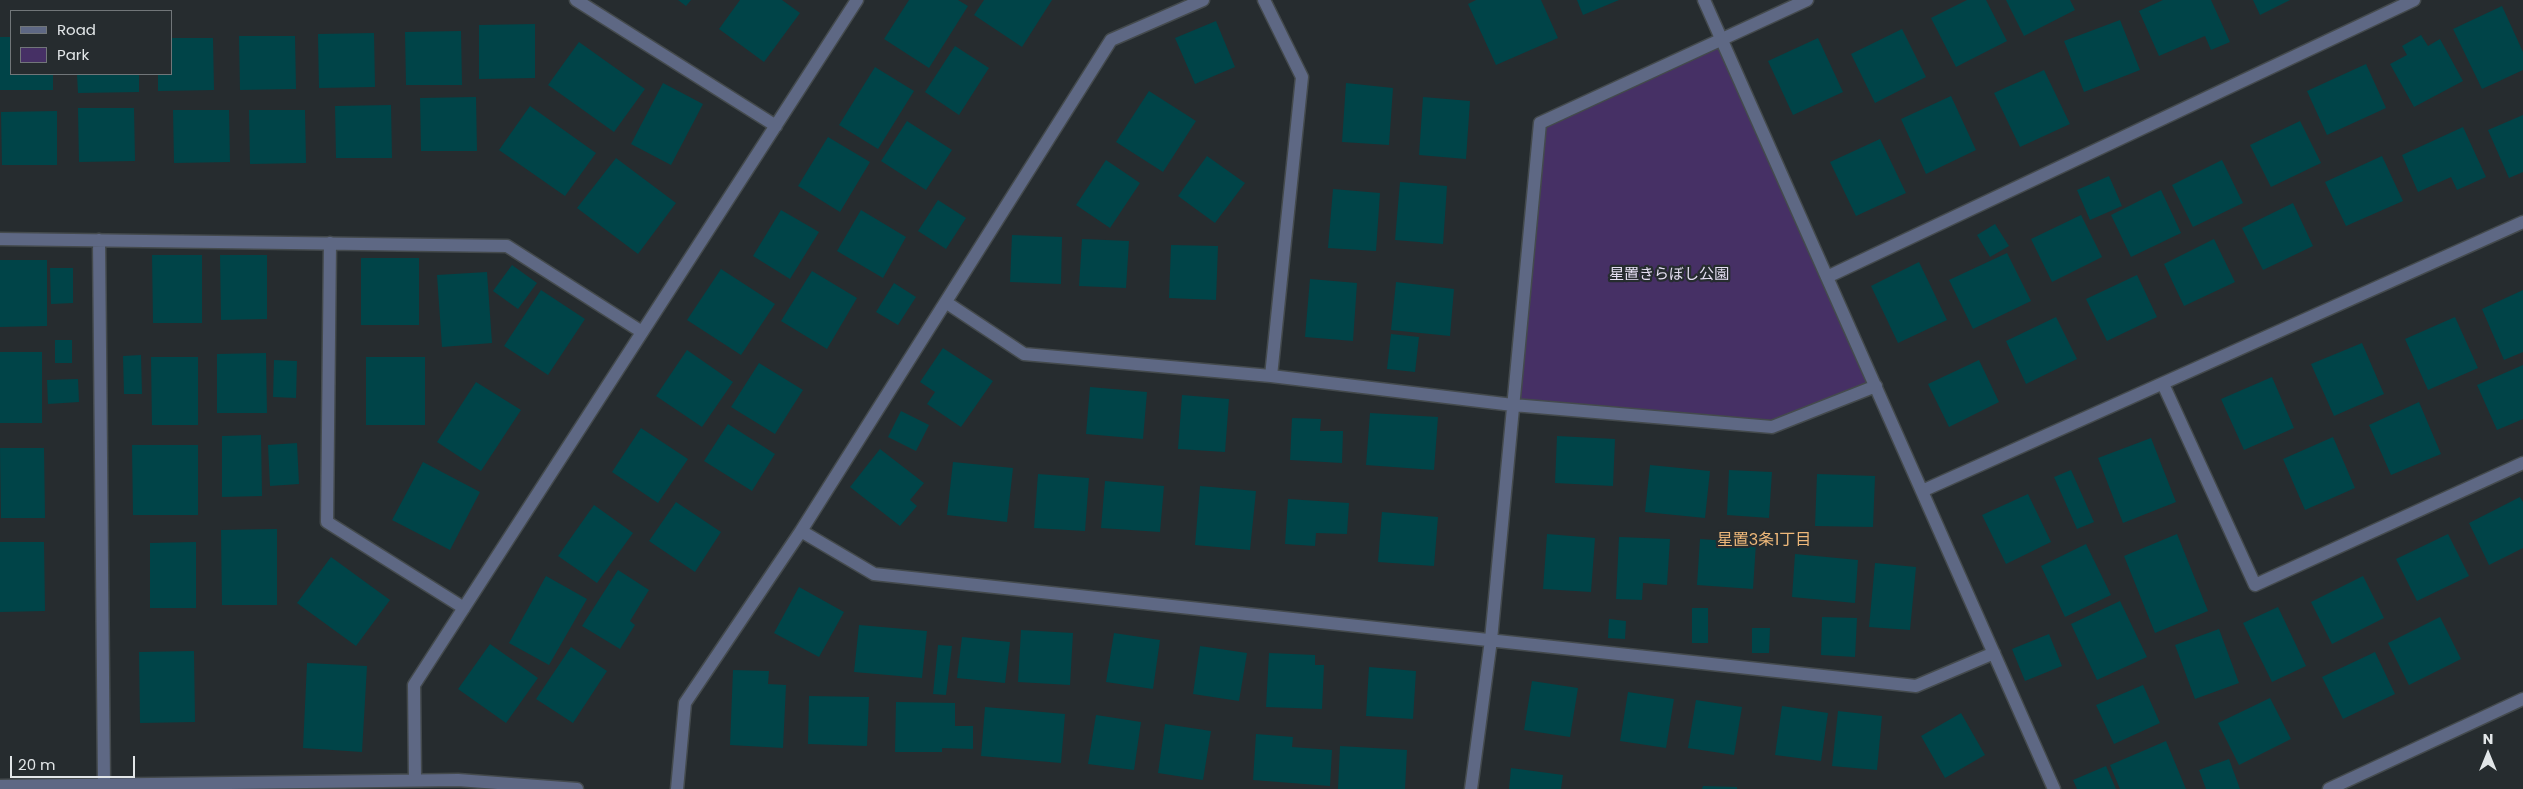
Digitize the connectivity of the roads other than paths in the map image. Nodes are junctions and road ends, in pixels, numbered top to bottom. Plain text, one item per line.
1 (576, 0) edge
2 (858, 0) edge
3 (1203, 0) edge
4 (1264, 0) edge
5 (1704, 0) edge
6 (1807, 0) edge
7 (2414, 0) edge
8 (1722, 39) junction
9 (776, 126) junction
10 (2523, 222) edge
11 (0, 239) edge
12 (99, 240) junction
13 (330, 243) junction
14 (1827, 277) junction
15 (947, 303) junction
16 (642, 332) junction
17 (1271, 376) junction
18 (2162, 384) junction
19 (1876, 386) junction
20 (1513, 405) junction
21 (2523, 462) edge
22 (1922, 491) junction
23 (801, 531) junction
24 (464, 608) junction
25 (1491, 640) junction
26 (1994, 653) junction
27 (2523, 699) edge
28 (415, 780) junction
29 (104, 784) junction
30 (0, 786) edge
31 (577, 789) edge
32 (677, 789) edge
33 (1471, 789) edge
34 (2054, 789) edge
35 (2329, 789) edge

1 - 9 street
2 - 9 street
3 - 15 street
4 - 17 street
5 - 8 street
6 - 8 street
7 - 14 street
8 - 14 street
8 - 20 street
9 - 16 street
10 - 18 street
11 - 12 street
12 - 13 street
12 - 29 street
13 - 16 street
13 - 24 street
14 - 19 street
15 - 17 street
15 - 23 street
16 - 24 street
17 - 20 street
18 - 21 street
18 - 22 street
19 - 20 street
19 - 22 street
20 - 25 street
22 - 26 street
23 - 25 street
23 - 32 street
24 - 28 street
25 - 26 street
25 - 33 street
26 - 34 street
27 - 35 street
28 - 29 street
28 - 31 street
29 - 30 street

